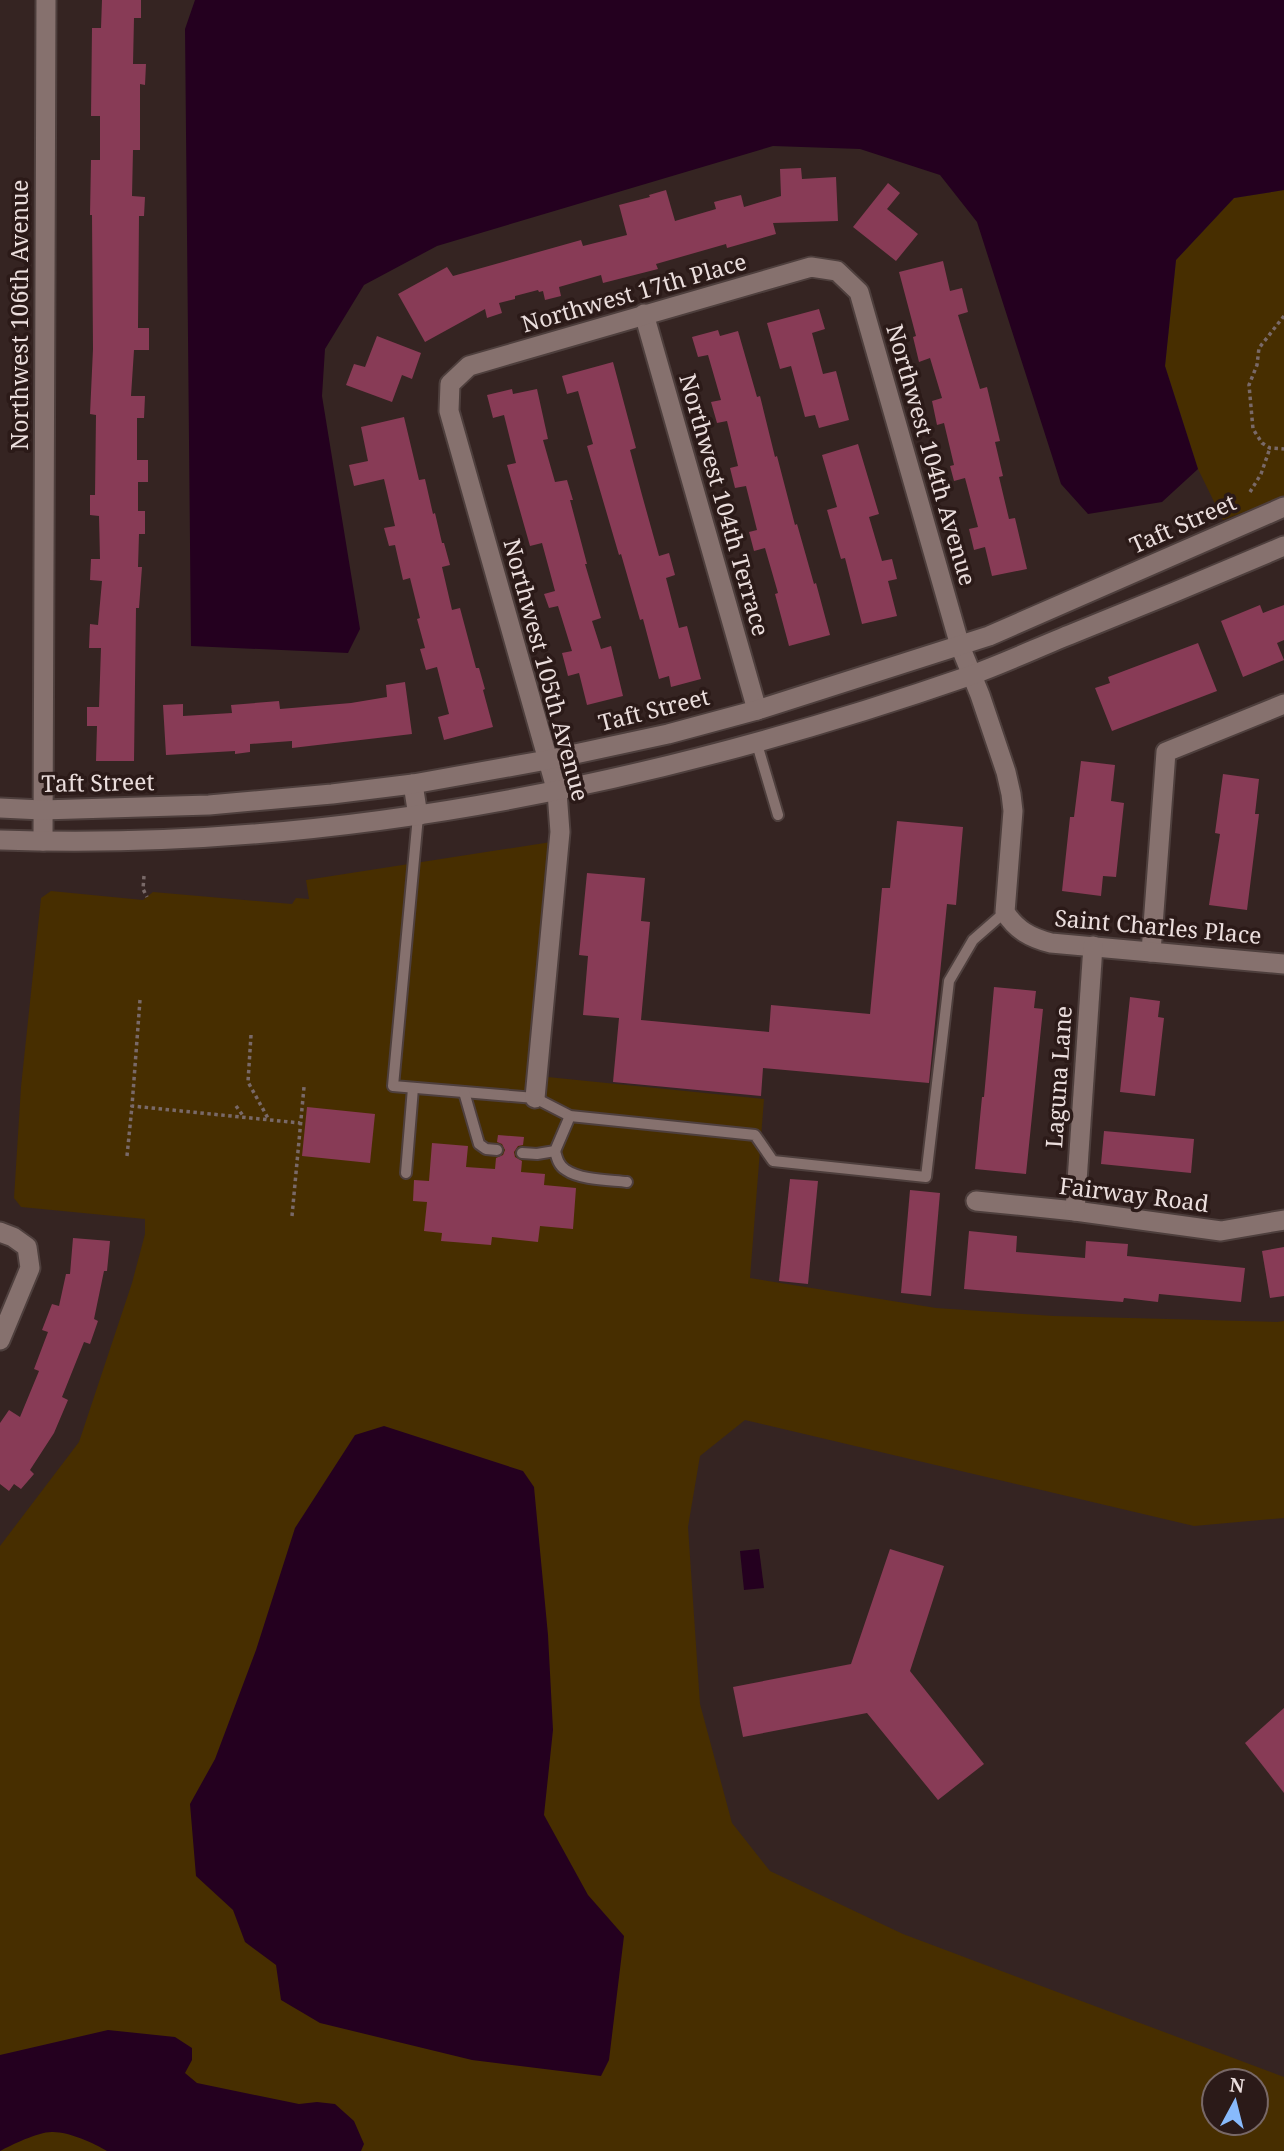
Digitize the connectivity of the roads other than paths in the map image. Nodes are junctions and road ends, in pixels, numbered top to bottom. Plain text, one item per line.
1 (46, 0) edge
2 (837, 271) joint
3 (644, 314) junction
4 (450, 384) joint
5 (1284, 507) edge
6 (1284, 546) edge
7 (965, 661) junction
8 (1284, 704) edge
9 (757, 710) junction
10 (757, 744) junction
11 (547, 760) junction
12 (413, 784) junction
13 (557, 792) junction
14 (0, 808) edge
15 (42, 810) junction
16 (778, 815) dead end
17 (418, 816) junction
18 (0, 840) edge
19 (43, 841) junction
20 (1005, 912) junction
21 (1093, 946) junction
22 (1151, 952) junction
23 (1284, 964) edge
24 (413, 1088) junction
25 (464, 1092) junction
26 (535, 1098) junction
27 (570, 1116) junction
28 (497, 1150) dead end
29 (555, 1151) junction
30 (522, 1153) dead end
31 (406, 1173) dead end
32 (627, 1182) dead end
33 (976, 1201) dead end
34 (1075, 1211) junction
35 (1284, 1220) edge
36 (0, 1232) edge
37 (0, 1340) edge

1 - 15 street, Northwest 106th Avenue
2 - 3 street, Northwest 17th Place
2 - 7 street, Northwest 104th Avenue
3 - 4 street, Northwest 17th Place
3 - 9 street, Northwest 104th Terrace
4 - 11 street, Northwest 105th Avenue
5 - 7 street, Taft Street
6 - 7 street, Taft Street
7 - 9 street, Taft Street
7 - 10 street, Taft Street
7 - 20 street
8 - 22 street
9 - 11 street, Taft Street
10 - 13 street, Taft Street
10 - 16 lane
11 - 12 street, Taft Street
11 - 13 street, Northwest 105th Avenue
12 - 15 street, Taft Street
12 - 17 street
13 - 17 street, Taft Street
13 - 26 street, Northwest 105th Avenue
14 - 15 street, Taft Street
15 - 19 street, Northwest 106th Avenue
17 - 19 street, Taft Street
17 - 24 lane
18 - 19 street, Taft Street
20 - 21 street, Saint Charles Place
20 - 27 lane
21 - 22 street, Saint Charles Place
21 - 34 street, Laguna Lane
22 - 23 street, Saint Charles Place
24 - 25 lane
24 - 31 lane
25 - 26 lane
25 - 28 lane
26 - 27 lane
27 - 29 lane
29 - 30 lane
29 - 32 lane
33 - 34 street, Fairway Road
34 - 35 street, Fairway Road
36 - 37 street

